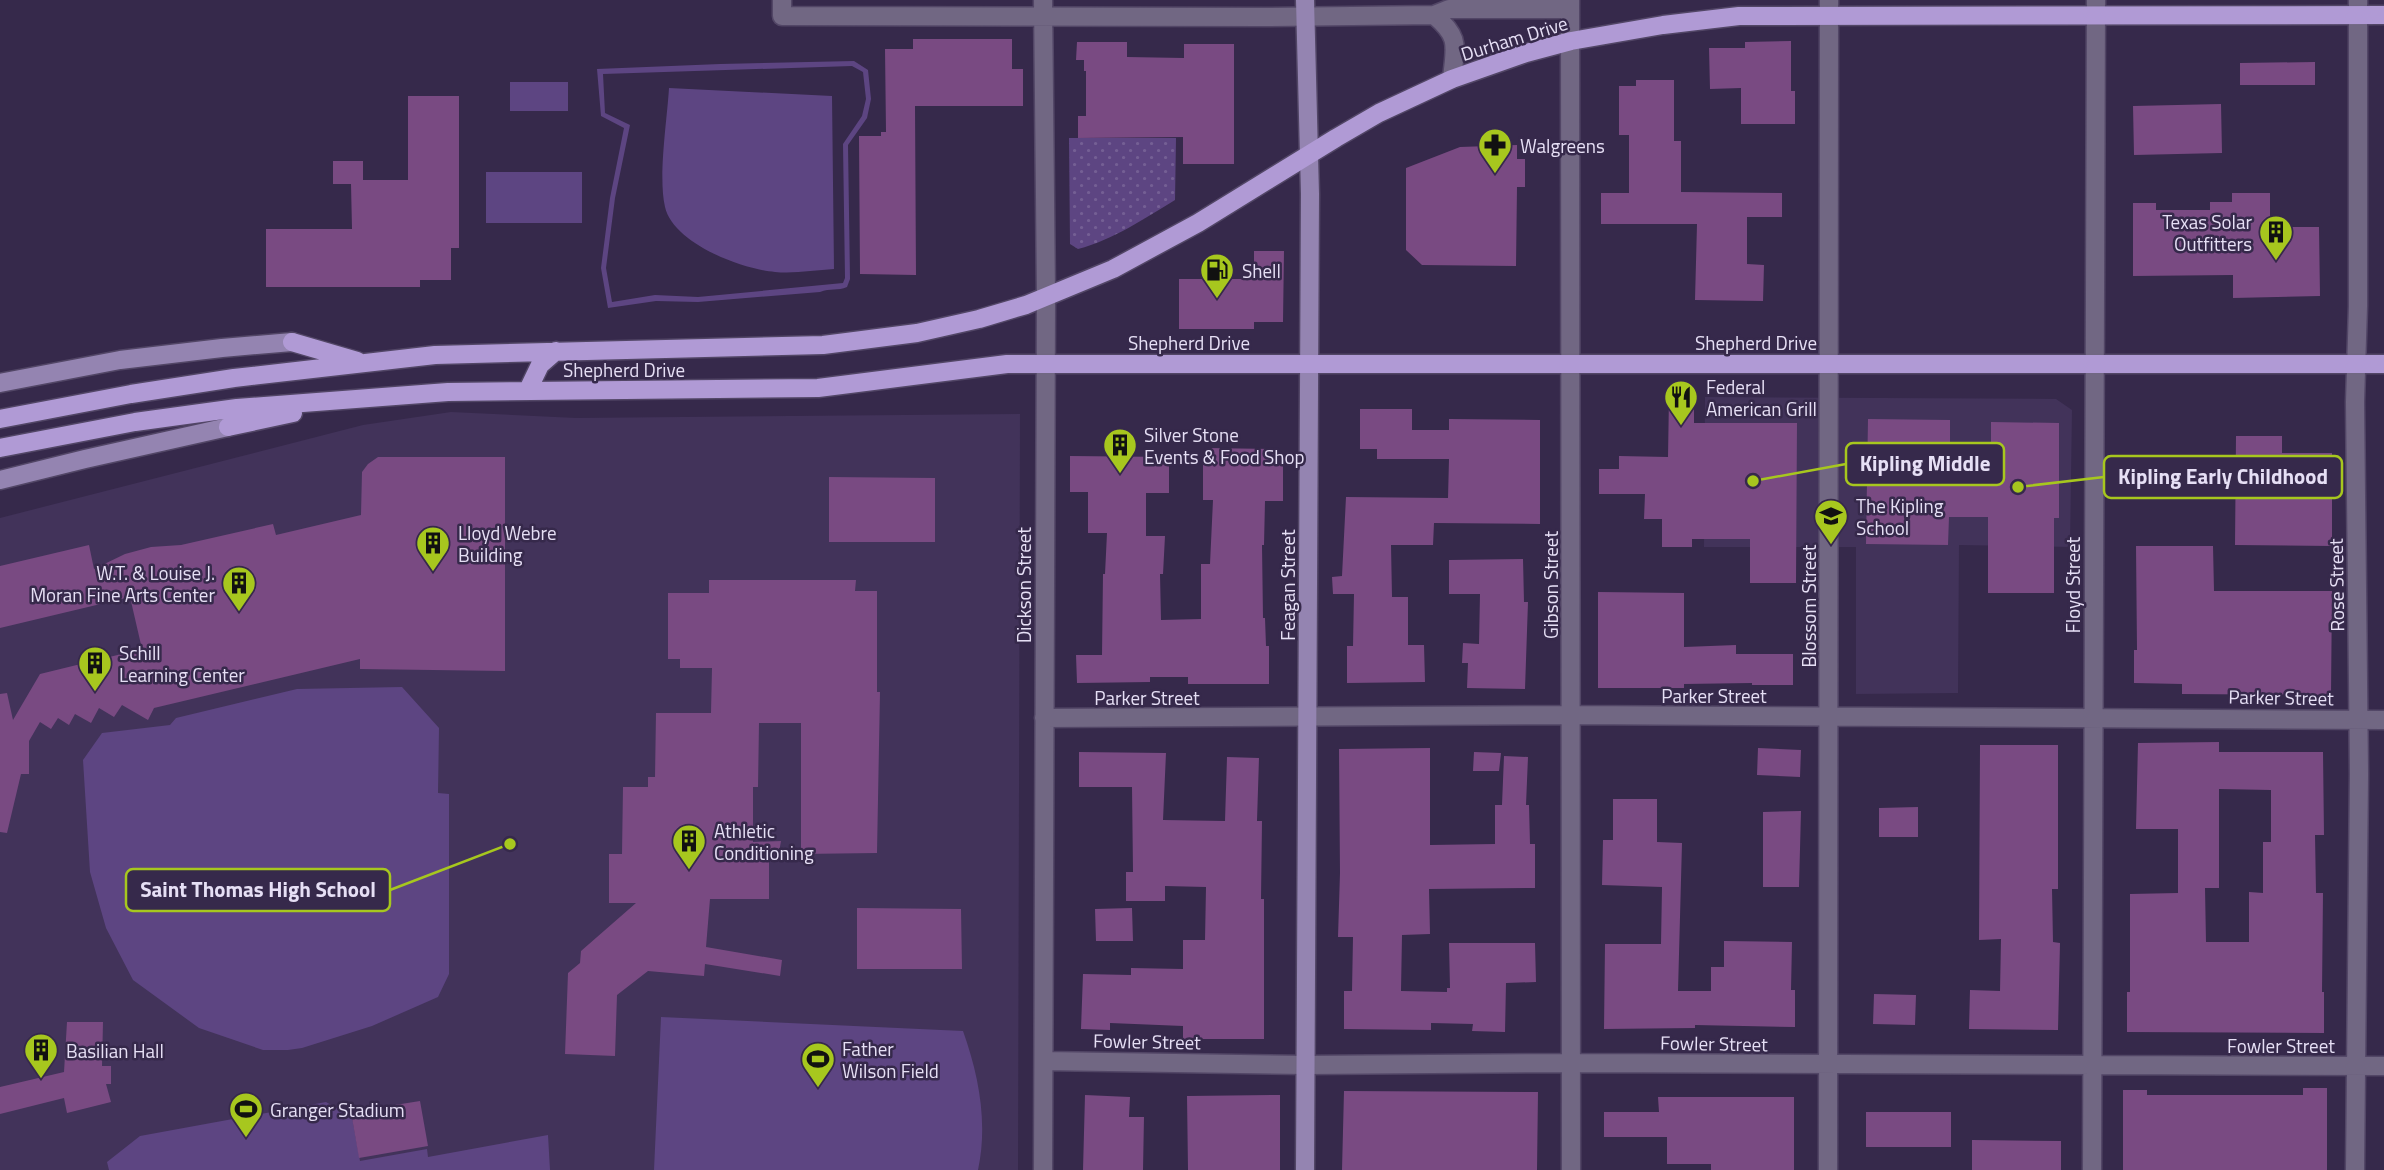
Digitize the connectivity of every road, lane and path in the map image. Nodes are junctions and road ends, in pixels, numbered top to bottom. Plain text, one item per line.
1 (1570, 4) edge
2 (1829, 7) edge
3 (2358, 7) edge
4 (782, 8) edge
5 (1044, 8) edge
6 (1305, 8) edge
7 (2096, 8) edge
8 (1434, 15) junction
9 (2384, 15) edge
10 (1571, 41) junction
11 (1452, 79) junction
12 (1310, 153) junction
13 (1046, 296) junction
14 (292, 342) joint
15 (556, 351) junction
16 (363, 363) junction
17 (1045, 363) junction
18 (1309, 363) junction
19 (1570, 363) junction
20 (1830, 363) junction
21 (2095, 364) junction
22 (2356, 364) junction
23 (2384, 364) edge
24 (0, 383) edge
25 (528, 390) junction
26 (362, 398) junction
27 (0, 419) edge
28 (228, 428) joint
29 (0, 448) edge
30 (0, 480) edge
31 (1572, 715) junction
32 (2093, 716) junction
33 (1308, 717) junction
34 (1829, 717) junction
35 (1044, 718) junction
36 (2358, 719) junction
37 (2384, 720) edge
38 (1044, 1061) junction
39 (1571, 1063) junction
40 (1306, 1065) junction
41 (1829, 1065) junction
42 (2092, 1066) junction
43 (2356, 1066) junction
44 (2384, 1066) edge
45 (1043, 1170) edge
46 (1305, 1170) edge
47 (1571, 1170) edge
48 (1828, 1170) edge
49 (2092, 1170) edge
50 (2355, 1170) edge

1 - 8 street
1 - 10 street, Gibson Street
2 - 7 main road, Durham Drive
2 - 10 main road, Durham Drive
2 - 20 street, Blossom Street
3 - 7 main road, Durham Drive
3 - 9 main road, Durham Drive
3 - 22 street, Rose Street
4 - 5 street
5 - 6 street
5 - 13 street, Dickson Street
6 - 8 street
6 - 12 street, Feagan Street
7 - 21 street, Floyd Street
8 - 11 street
10 - 11 main road, Durham Drive
10 - 19 street, Gibson Street
11 - 12 main road, Durham Drive
12 - 13 main road, Durham Drive
12 - 18 street, Feagan Street
13 - 15 main road, Shepherd Drive
13 - 17 street, Dickson Street
14 - 16 main road
14 - 24 street
15 - 16 main road, Shepherd Drive
15 - 25 main road
16 - 27 main road, Shepherd Drive
17 - 18 main road, Shepherd Drive
17 - 25 main road, Shepherd Drive
17 - 35 street, Dickson Street
18 - 19 main road, Shepherd Drive
18 - 33 street, Feagan Street
19 - 20 main road, Shepherd Drive
19 - 31 street, Gibson Street
20 - 21 main road, Shepherd Drive
20 - 34 street, Blossom Street
21 - 22 main road, Shepherd Drive
21 - 32 street, Floyd Street
22 - 23 main road, Shepherd Drive
22 - 36 street, Rose Street
25 - 26 main road, Shepherd Drive
26 - 28 main road
26 - 29 main road, Shepherd Drive
28 - 30 street
31 - 33 street, Parker Street
31 - 34 street, Parker Street
31 - 39 street, Gibson Street
32 - 34 street, Parker Street
32 - 36 street, Parker Street
32 - 42 street, Floyd Street
33 - 35 street, Parker Street
33 - 40 street, Feagan Street
34 - 41 street, Blossom Street
35 - 38 street, Dickson Street
36 - 37 street, Parker Street
36 - 43 street, Rose Street
38 - 40 street, Fowler Street
38 - 45 street, Dickson Street
39 - 40 street, Fowler Street
39 - 41 street, Fowler Street
39 - 47 street, Gibson Street
40 - 46 street, Feagan Street
41 - 42 street, Fowler Street
41 - 48 street, Blossom Street
42 - 43 street, Fowler Street
42 - 49 street, Floyd Street
43 - 44 street, Fowler Street
43 - 50 street, Rose Street

